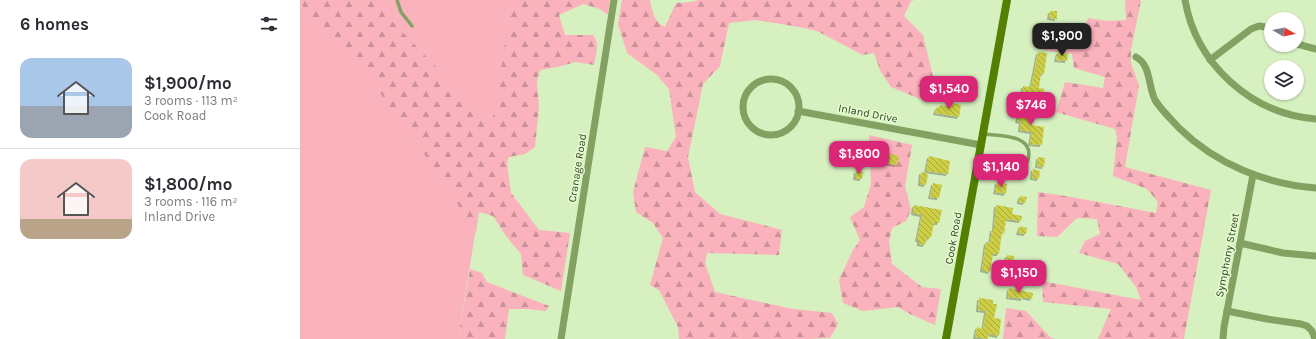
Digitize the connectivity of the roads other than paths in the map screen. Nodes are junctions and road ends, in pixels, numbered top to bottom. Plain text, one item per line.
1 (397, 0) edge
2 (614, 0) edge
3 (1007, 0) edge
4 (1186, 0) edge
5 (412, 26) dead end
6 (1264, 27) edge
7 (1304, 46) edge
8 (1316, 49) edge
9 (1136, 57) dead end
10 (1210, 60) junction
11 (798, 111) junction
12 (1316, 119) edge
13 (983, 134) junction
14 (981, 145) junction
15 (978, 164) junction
16 (1254, 175) junction
17 (1316, 188) edge
18 (1240, 243) junction
19 (1316, 256) edge
20 (1227, 311) junction
21 (561, 339) edge
22 (946, 339) edge
23 (1223, 339) edge
24 (1315, 339) edge

1 - 5 lane
2 - 21 street, Cranage Road
3 - 13 street, Cook Road
4 - 10 street
6 - 10 street
7 - 8 street
9 - 16 street
10 - 12 street
11 - 11 street
11 - 14 street, Inland Drive
13 - 14 street, Cook Road
13 - 15 lane
14 - 15 street, Cook Road
15 - 22 street, Cook Road
16 - 17 street
16 - 18 street, Symphony Street
18 - 19 street
18 - 20 street, Symphony Street
20 - 23 street, Symphony Street
20 - 24 street

